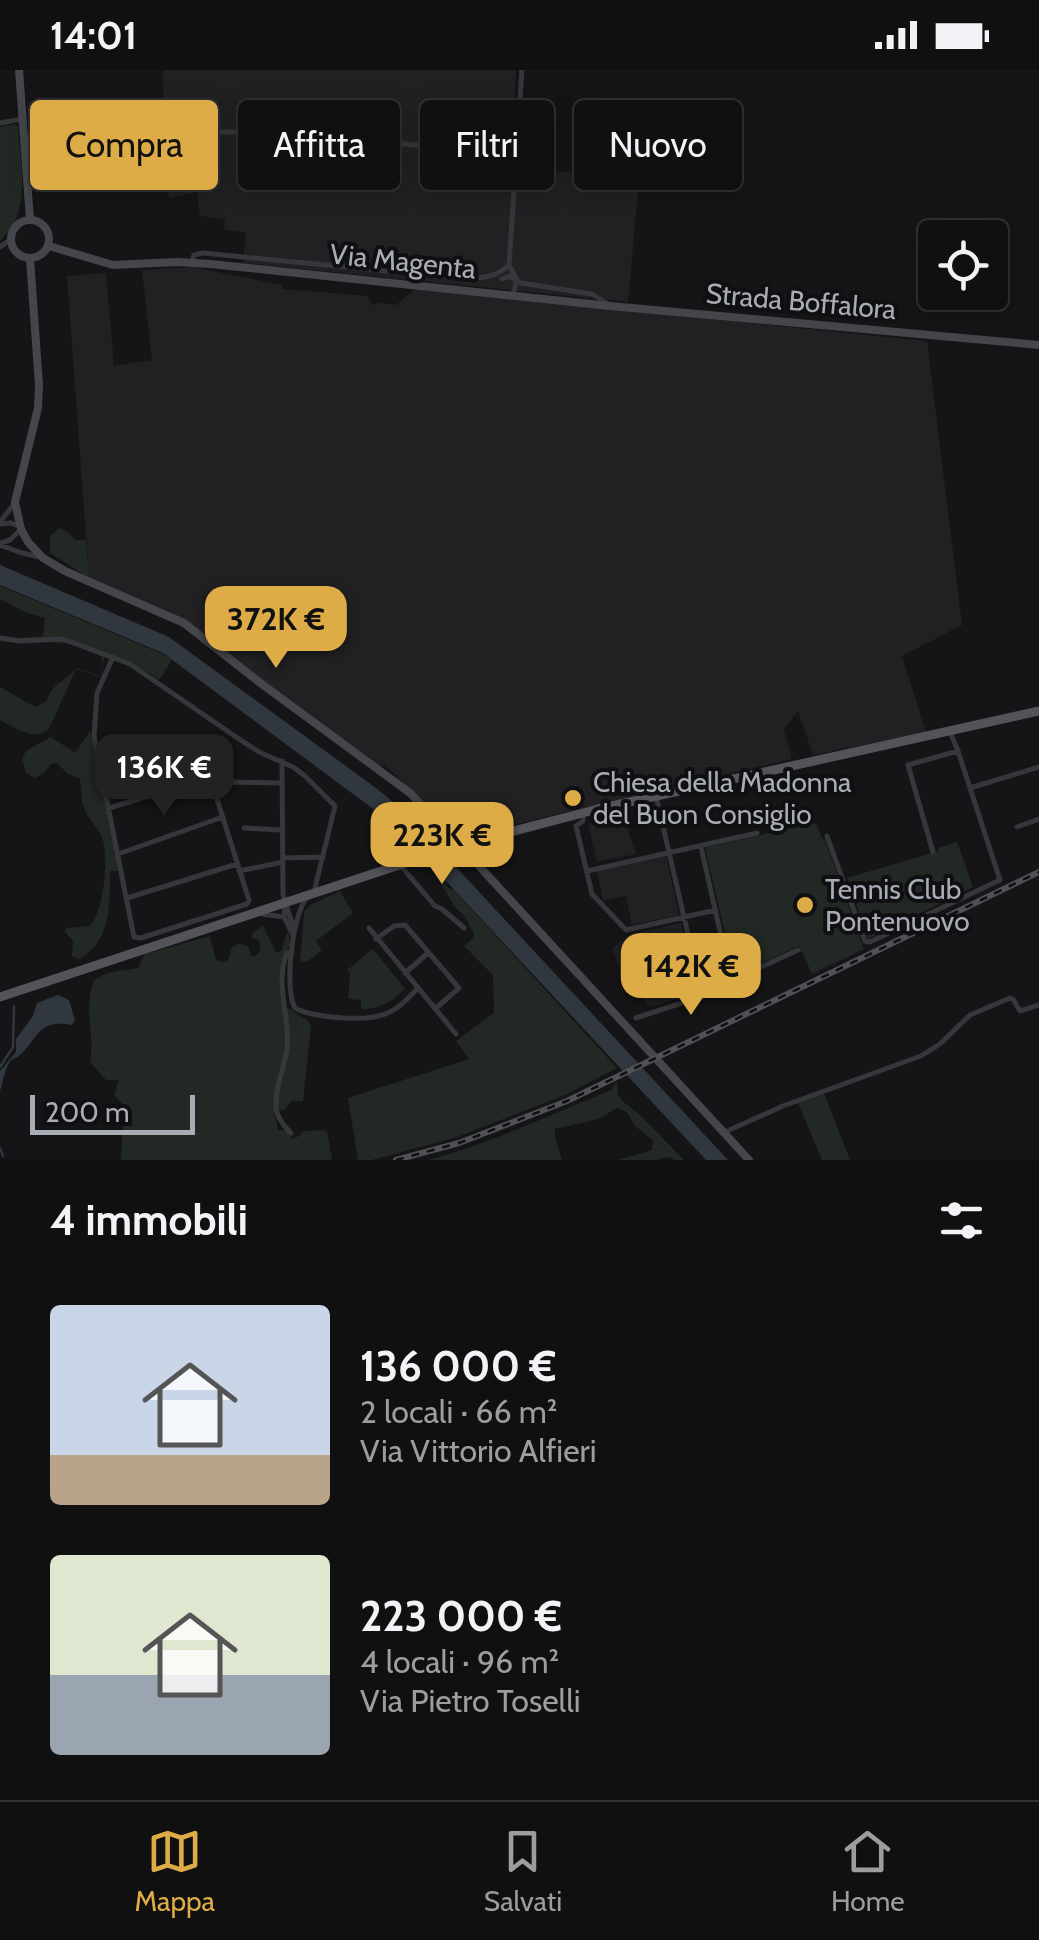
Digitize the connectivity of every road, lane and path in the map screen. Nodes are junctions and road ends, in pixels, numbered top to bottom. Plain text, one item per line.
1 (19, 70) edge
2 (522, 70) edge
3 (520, 100) edge
4 (23, 119) junction
5 (0, 123) edge
6 (218, 132) edge
7 (420, 145) edge
8 (515, 190) edge
9 (30, 220) junction
10 (11, 239) junction
11 (49, 246) junction
12 (0, 247) edge
13 (30, 259) junction
14 (192, 262) junction
15 (510, 265) junction
16 (502, 276) junction
17 (517, 280) junction
18 (503, 294) junction
19 (514, 294) junction
20 (610, 306) junction
21 (678, 312) joint
22 (1039, 345) edge
23 (15, 502) junction
24 (0, 523) edge
25 (20, 528) junction
26 (0, 544) edge
27 (43, 558) junction
28 (0, 638) edge
29 (113, 657) junction
30 (1039, 711) edge
31 (950, 731) junction
32 (958, 751) junction
33 (282, 761) junction
34 (1038, 769) edge
35 (228, 782) dead end
36 (281, 783) junction
37 (970, 788) junction
38 (656, 796) junction
39 (108, 808) junction
40 (583, 813) junction
41 (223, 817) junction
42 (562, 818) junction
43 (1039, 820) edge
44 (576, 826) junction
45 (1017, 827) dead end
46 (244, 828) dead end
47 (282, 830) junction
48 (757, 834) dead end
49 (827, 836) dead end
50 (701, 846) junction
51 (456, 847) junction
52 (669, 852) junction
53 (933, 852) dead end
54 (118, 854) junction
55 (323, 857) junction
56 (283, 860) junction
57 (400, 865) junction
58 (238, 867) junction
59 (587, 871) junction
60 (314, 892) junction
61 (126, 898) junction
62 (286, 902) junction
63 (716, 910) junction
64 (244, 915) junction
65 (284, 918) junction
66 (684, 918) junction
67 (192, 927) junction
68 (369, 928) dead end
69 (464, 928) dead end
70 (293, 936) junction
71 (376, 939) junction
72 (798, 950) dead end
73 (292, 952) junction
74 (428, 952) junction
75 (404, 973) junction
76 (731, 980) junction
77 (418, 989) junction
78 (702, 994) junction
79 (0, 997) edge
80 (1039, 1005) edge
81 (435, 1009) junction
82 (636, 1018) dead end
83 (456, 1034) dead end
84 (724, 1132) junction
85 (292, 1133) dead end
86 (750, 1160) edge

1 - 4 street
2 - 3 street
4 - 5 street
4 - 9 street
6 - 7 street
8 - 15 street
9 - 10 street
9 - 11 street
10 - 12 street
10 - 13 street
11 - 13 street
11 - 14 street, Via Magenta
13 - 23 street
14 - 16 street, Via Magenta
14 - 18 street, Via Magenta
15 - 16 street
15 - 17 street
16 - 17 street, Via Magenta
16 - 18 street
17 - 19 street
17 - 20 street, Via Magenta
18 - 19 street, Via Magenta
19 - 20 street, Via Magenta
20 - 21 street, Via Magenta
21 - 22 street, Strada Boffalora
23 - 24 street
23 - 25 street
24 - 25 street
25 - 26 street
25 - 27 street
26 - 27 street
27 - 51 street
28 - 29 street
29 - 33 street
29 - 39 street
30 - 31 main road
31 - 32 street
31 - 38 main road
32 - 37 street
32 - 53 street
33 - 36 street
33 - 55 street
34 - 37 street
35 - 36 street
36 - 47 street
37 - 49 street
38 - 40 main road
38 - 52 street
39 - 41 street
39 - 54 street
40 - 42 main road
40 - 44 street
41 - 54 street
41 - 58 street
42 - 44 street
42 - 51 main road
43 - 45 street
44 - 59 street
46 - 47 street
47 - 56 street
48 - 50 street
50 - 52 street
50 - 63 street
51 - 57 main road
51 - 84 street
52 - 59 street
52 - 66 street
54 - 61 street
55 - 56 street
55 - 60 street
56 - 58 street
56 - 62 street
57 - 60 main road
57 - 69 street
58 - 61 street
58 - 67 street
59 - 66 street
60 - 62 main road
60 - 70 street
61 - 67 street
62 - 64 main road
62 - 65 street
62 - 70 street
63 - 66 street
63 - 76 street
64 - 65 street
64 - 67 main road
65 - 70 street
66 - 78 street
67 - 79 main road
68 - 71 street
70 - 73 street
71 - 74 street
71 - 75 street
72 - 76 street
73 - 77 street
73 - 85 street
74 - 75 street
74 - 81 street
75 - 77 street
76 - 78 street
77 - 81 street
78 - 82 street
80 - 84 street
81 - 83 street
84 - 86 street

